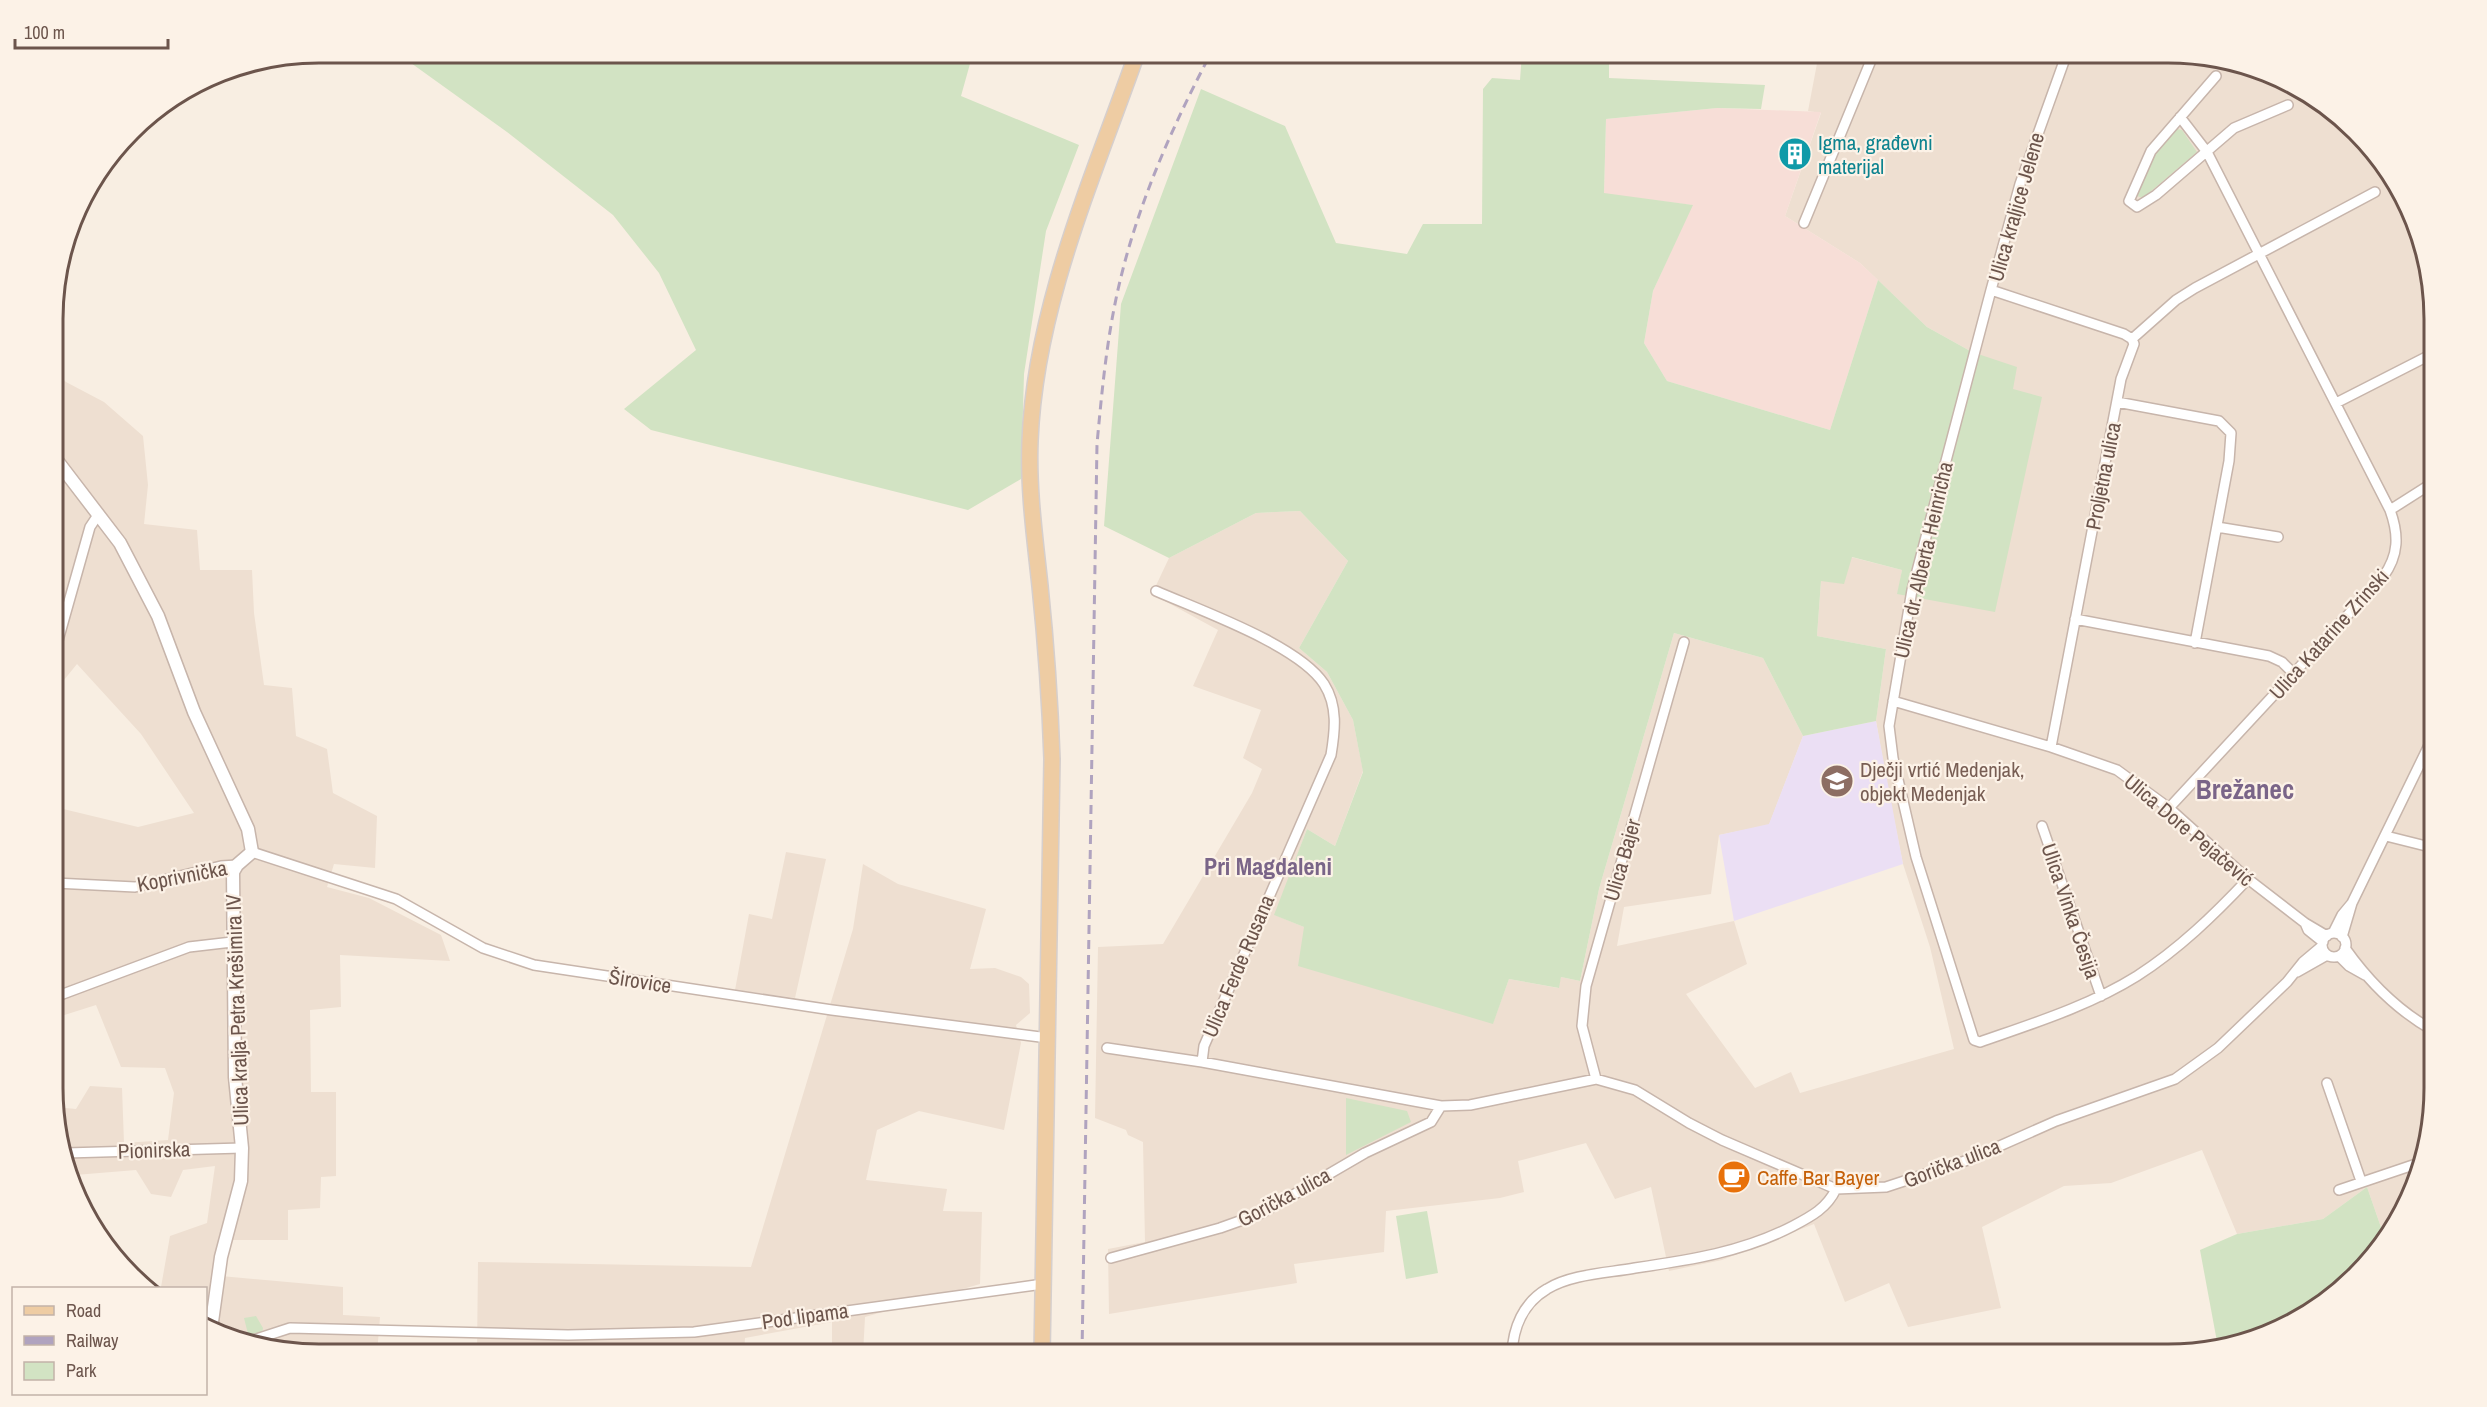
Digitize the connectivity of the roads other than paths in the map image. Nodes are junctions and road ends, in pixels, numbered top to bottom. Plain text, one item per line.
1 (1133, 63) edge
2 (1869, 63) edge
3 (2063, 63) edge
4 (2216, 76) dead end
5 (2288, 105) dead end
6 (2180, 117) junction
7 (2206, 152) junction
8 (2375, 192) dead end
9 (1804, 223) dead end
10 (2259, 254) junction
11 (1991, 290) junction
12 (2132, 339) junction
13 (2424, 358) edge
14 (2117, 402) junction
15 (2336, 403) junction
16 (63, 469) edge
17 (2424, 488) edge
18 (2390, 510) junction
19 (98, 516) junction
20 (2217, 526) junction
21 (2278, 537) dead end
22 (1156, 591) dead end
23 (2076, 619) junction
24 (63, 623) edge
25 (1684, 642) dead end
26 (2195, 643) junction
27 (2294, 674) junction
28 (1893, 701) junction
29 (2051, 747) junction
30 (2424, 756) edge
31 (2169, 808) junction
32 (2042, 826) dead end
33 (2386, 836) junction
34 (2424, 846) edge
35 (252, 852) junction
36 (237, 865) junction
37 (2248, 879) junction
38 (63, 883) edge
39 (2329, 941) junction
40 (232, 942) junction
41 (2342, 952) junction
42 (63, 994) edge
43 (2100, 996) junction
44 (2424, 1024) edge
45 (1048, 1038) junction
46 (1974, 1040) joint
47 (1107, 1048) dead end
48 (1202, 1062) junction
49 (1596, 1079) junction
50 (2327, 1083) dead end
51 (1441, 1106) junction
52 (242, 1148) junction
53 (72, 1153) edge
54 (2411, 1165) edge
55 (2361, 1181) junction
56 (1836, 1188) junction
57 (2340, 1190) dead end
58 (1111, 1258) dead end
59 (1043, 1284) junction
60 (212, 1320) edge
61 (262, 1337) edge
62 (1042, 1344) edge
63 (1513, 1344) edge

1 - 45 main road
2 - 9 street
3 - 11 street, Ulica kraljice Jelene
4 - 6 street
5 - 7 street
6 - 7 street
6 - 7 street
7 - 10 street
8 - 10 street
10 - 12 street
10 - 15 street
11 - 12 street, Ulica kraljice Jelene
11 - 28 street, Ulica dr. Alberta Heinricha
12 - 14 street
13 - 15 street
14 - 20 street, Proljetna ulica
14 - 23 street, Proljetna ulica
15 - 18 street, Ulica Katarine Zrinski
16 - 19 street
17 - 18 street
18 - 27 street, Ulica Katarine Zrinski
19 - 24 street
19 - 35 street
20 - 21 street
20 - 26 street, Proljetna ulica
22 - 48 street, Ulica Ferde Rusana
23 - 26 street
23 - 29 street, Proljetna ulica
25 - 49 street, Ulica Bajer
26 - 27 street
27 - 31 street, Ulica Katarine Zrinski
28 - 29 street, Ulica Dore Pejačević
28 - 46 street, Ulica dr. Alberta Heinricha
29 - 31 street, Ulica Dore Pejačević
30 - 33 street
31 - 37 street, Ulica Dore Pejačević
32 - 43 street, Ulica Vinka Česija
33 - 34 street
33 - 39 street
35 - 36 street, Ulica kralja Petra Krešimira IV
35 - 45 street, Širovice
36 - 38 street, Koprivnička
36 - 40 street, Ulica kralja Petra Krešimira IV
37 - 39 street, Ulica Dore Pejačević
37 - 43 street, Ulica Vinka Česija
39 - 41 street
39 - 41 street
39 - 56 street, Gorička ulica
40 - 42 street
40 - 52 street, Ulica kralja Petra Krešimira IV
41 - 44 street
43 - 46 street, Ulica Vinka Česija
45 - 59 main road
47 - 48 street, Gorička ulica
48 - 51 street, Gorička ulica
49 - 51 street, Gorička ulica
49 - 56 street, Gorička ulica
50 - 55 street
51 - 58 street, Gorička ulica
52 - 53 street, Pionirska
52 - 60 street, Ulica kralja Petra Krešimira IV
54 - 55 street
55 - 57 street
56 - 63 street
59 - 61 street, Pod lipama
59 - 62 main road

